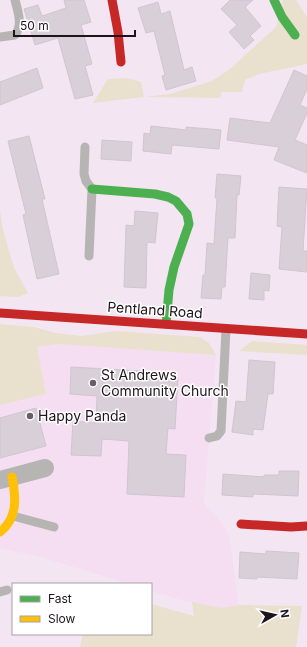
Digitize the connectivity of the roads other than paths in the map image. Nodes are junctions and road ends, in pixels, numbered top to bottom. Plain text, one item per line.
1 (15, 0) edge
2 (112, 0) edge
3 (274, 0) edge
4 (295, 35) dead end
5 (0, 37) edge
6 (121, 62) dead end
7 (85, 147) dead end
8 (92, 189) junction
9 (89, 256) dead end
10 (0, 313) edge
11 (166, 324) junction
12 (226, 329) junction
13 (307, 334) edge
14 (209, 438) dead end
15 (45, 468) dead end
16 (6, 478) edge
17 (13, 516) junction
18 (241, 524) dead end
19 (307, 526) edge
20 (54, 527) dead end
21 (0, 532) edge

1 - 5 lane
2 - 6 street
3 - 4 street
7 - 8 lane
8 - 9 lane
8 - 11 street
10 - 11 street, Pentland Road
11 - 12 street, Pentland Road
12 - 13 street, Pentland Road
12 - 14 lane
15 - 16 street
16 - 17 street
17 - 20 lane
17 - 21 street
18 - 19 street

